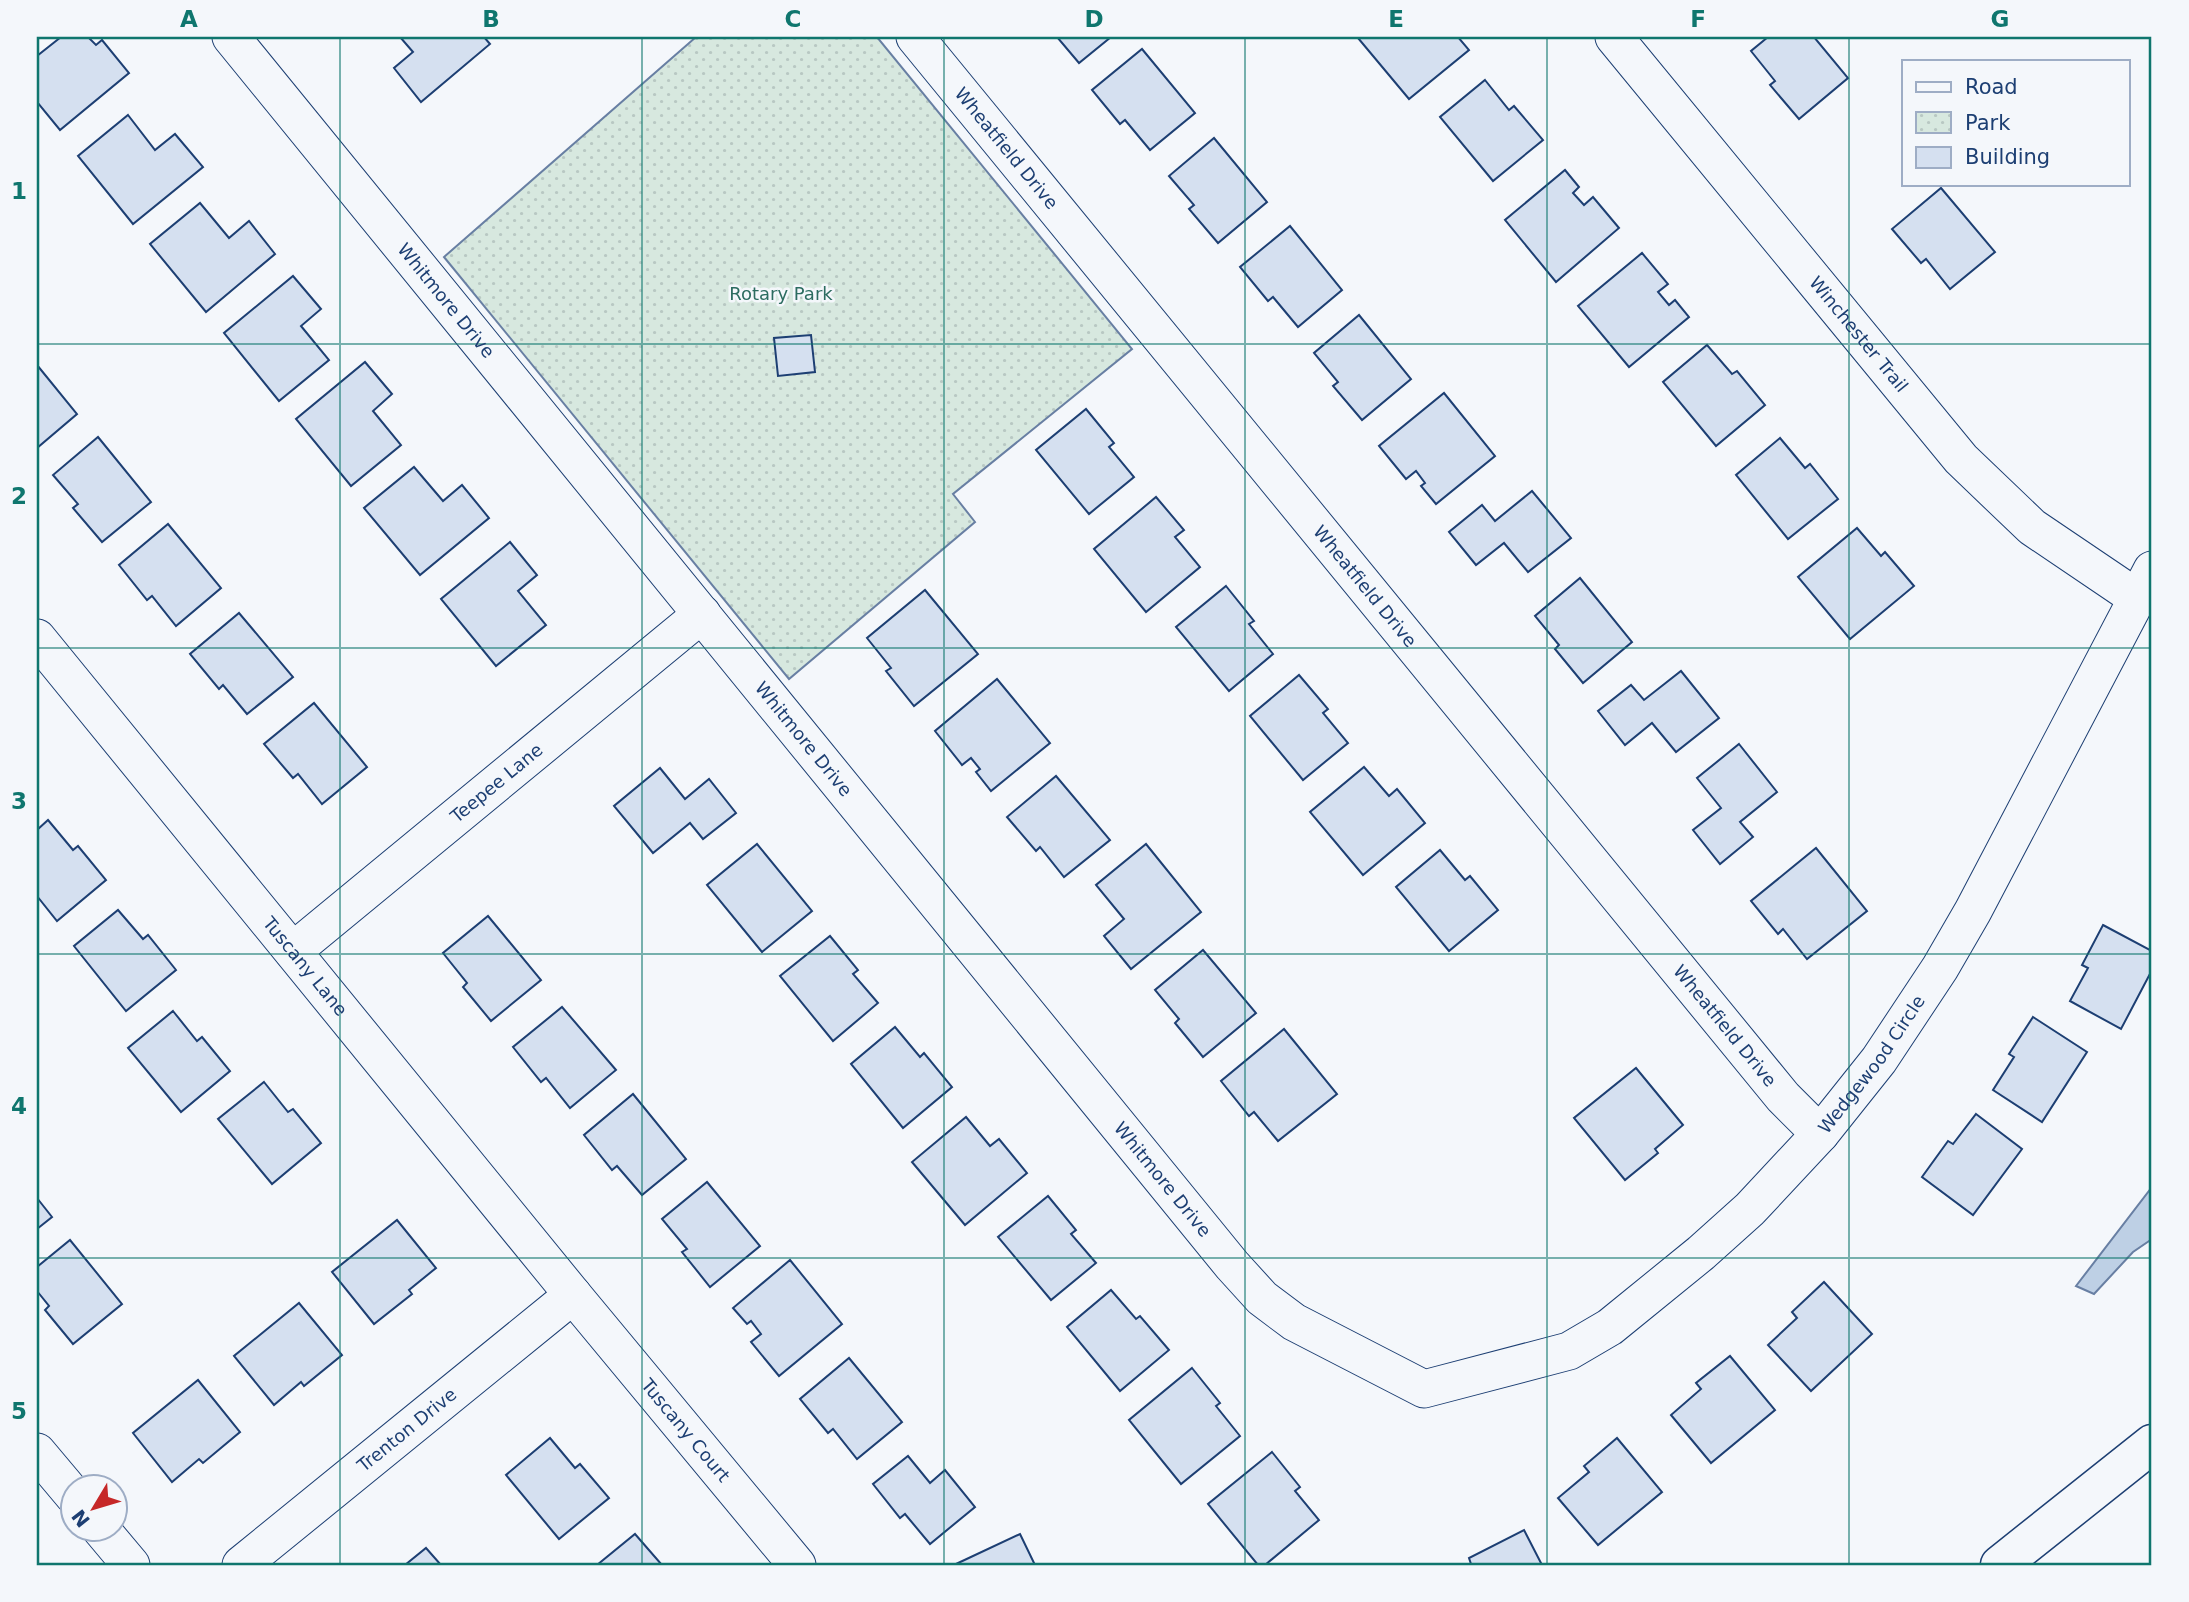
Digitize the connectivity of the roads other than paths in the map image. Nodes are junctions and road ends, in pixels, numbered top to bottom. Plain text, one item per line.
1 (231, 37) edge
2 (915, 37) edge
3 (1614, 37) edge
4 (2145, 584) edge
5 (702, 614) junction
6 (37, 638) edge
7 (293, 951) junction
8 (1820, 1134) junction
9 (572, 1295) junction
10 (1424, 1389) joint
11 (2152, 1444) edge
12 (37, 1452) edge
13 (60, 1479) edge
14 (112, 1542) edge
15 (131, 1565) edge
16 (241, 1565) edge
17 (797, 1565) edge
18 (2000, 1565) edge

1 - 5 street, Whitmore Drive
2 - 8 street, Wheatfield Drive
3 - 4 street, Winchester Trail
4 - 8 street, Wedgewood Circle
5 - 7 street, Teepee Lane
5 - 10 street, Whitmore Drive
6 - 7 street, Tuscany Lane
7 - 9 street, Tuscany Lane
8 - 10 street, Wedgewood Circle
9 - 16 street, Trenton Drive
9 - 17 street, Tuscany Court
11 - 18 street
12 - 13 street
14 - 15 street

